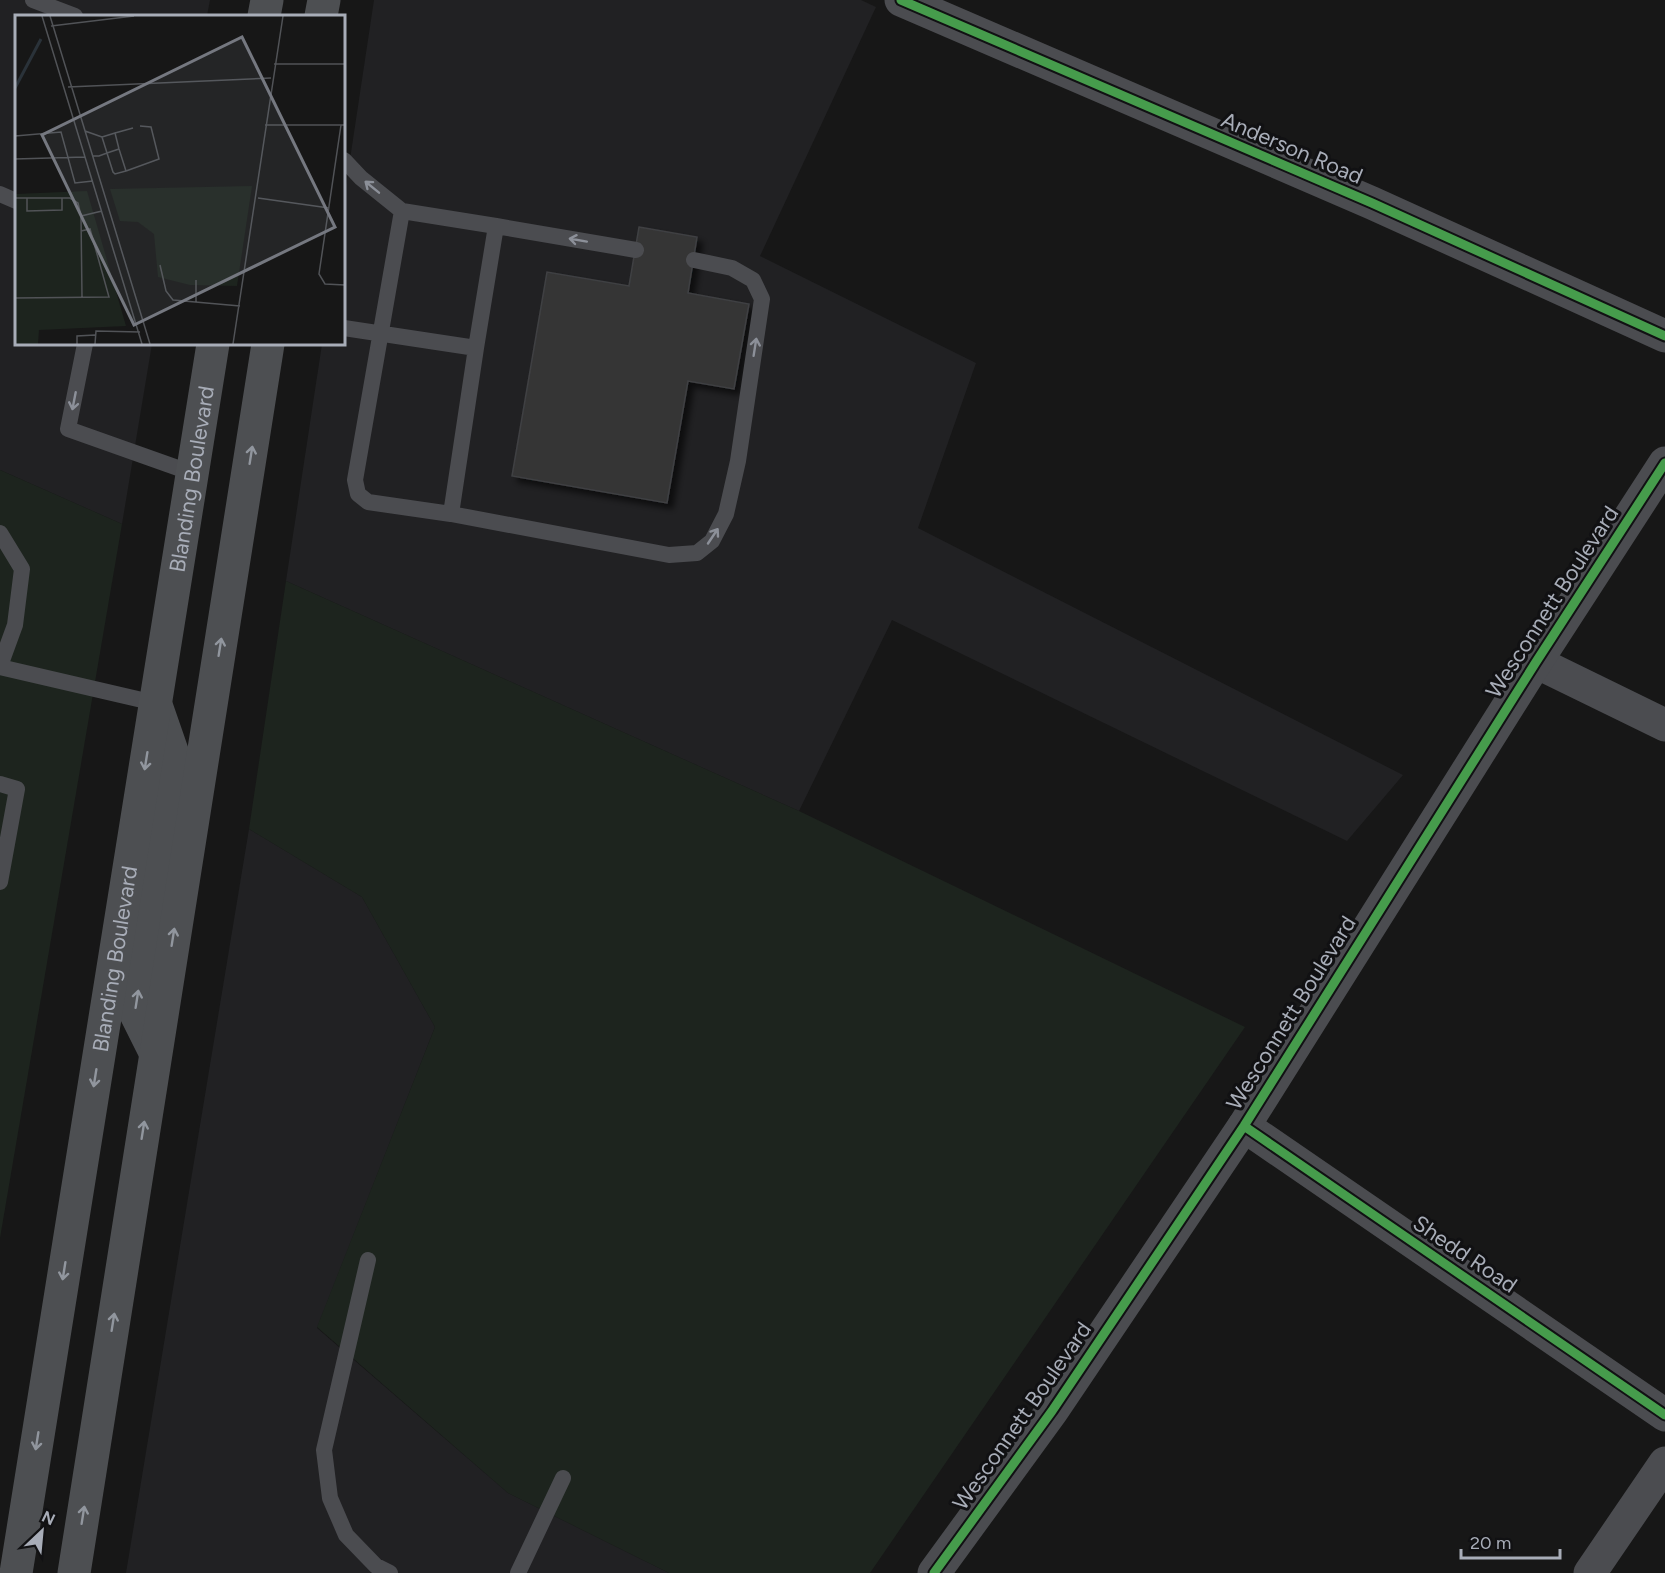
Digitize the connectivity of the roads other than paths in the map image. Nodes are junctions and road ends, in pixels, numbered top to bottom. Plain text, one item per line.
1 (33, 0) edge
2 (267, 0) edge
3 (324, 0) edge
4 (902, 0) edge
5 (72, 15) edge
6 (264, 15) edge
7 (321, 15) edge
8 (345, 161) edge
9 (0, 194) edge
10 (15, 201) edge
11 (402, 211) junction
12 (496, 226) junction
13 (636, 250) dead end
14 (694, 260) dead end
15 (345, 328) edge
16 (380, 334) junction
17 (1665, 336) edge
18 (85, 345) edge
19 (213, 345) edge
20 (268, 345) edge
21 (476, 348) junction
22 (1665, 463) edge
23 (192, 473) junction
24 (451, 514) junction
25 (0, 533) edge
26 (1536, 662) junction
27 (0, 667) edge
28 (155, 703) junction
29 (1665, 725) edge
30 (0, 784) edge
31 (0, 882) edge
32 (155, 1052) junction
33 (1244, 1126) junction
34 (368, 1260) dead end
35 (1665, 1415) edge
36 (1665, 1463) edge
37 (562, 1478) dead end
38 (16, 1573) edge
39 (74, 1573) edge
40 (390, 1573) edge
41 (518, 1573) edge
42 (934, 1573) edge
43 (1590, 1573) edge

1 - 5 lane
2 - 6 main road
3 - 7 main road
4 - 17 street, Anderson Road
11 -> 8 lane
9 - 10 lane
11 - 12 lane
11 - 16 lane
13 -> 12 lane
12 - 21 lane
24 -> 14 lane
15 - 16 lane
16 - 21 lane
16 - 24 lane
18 -> 23 lane
19 - 23 main road, Blanding Boulevard
32 -> 20 main road
21 - 24 lane
22 - 26 street, Wesconnett Boulevard
23 - 28 main road, Blanding Boulevard
25 - 27 lane
26 - 29 street
26 - 33 street, Wesconnett Boulevard
27 - 28 lane
32 -> 28 main road
28 -> 38 main road, Blanding Boulevard
30 - 31 lane
39 -> 32 main road
33 - 35 street, Shedd Road
33 - 42 street, Wesconnett Boulevard
34 - 40 lane
36 - 43 street
37 - 41 lane

